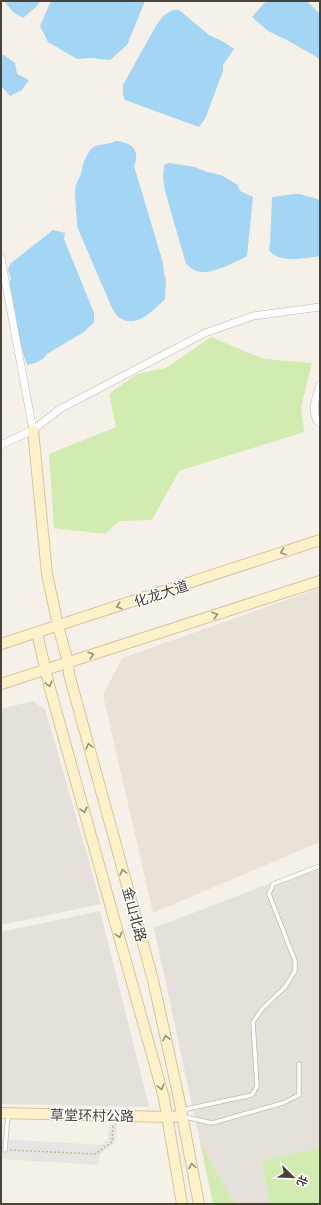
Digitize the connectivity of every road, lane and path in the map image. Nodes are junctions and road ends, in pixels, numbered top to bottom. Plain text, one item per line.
1 (1, 258) edge
2 (320, 306) edge
3 (320, 385) edge
4 (320, 423) edge
5 (33, 430) junction
6 (1, 445) edge
7 (320, 540) edge
8 (320, 581) edge
9 (58, 626) junction
10 (37, 633) junction
11 (1, 644) edge
12 (68, 662) junction
13 (45, 670) junction
14 (1, 684) edge
15 (320, 866) edge
16 (300, 1064) dead end
17 (4, 1113) edge
18 (182, 1113) junction
19 (113, 1116) junction
20 (168, 1117) junction
21 (4, 1150) joint
22 (182, 1204) edge
23 (199, 1204) edge

1 - 5 street
2 - 5 street
3 - 4 street
5 - 6 street
5 - 9 street, 金山北路
7 -> 9 street, 化龙大道
12 -> 8 street
9 - 10 street, 化龙大道
9 - 12 street, 金山北路
10 - 11 street, 化龙大道
10 - 13 street, 金山北路
12 - 13 street
18 -> 12 street, 金山北路
13 - 14 street
13 -> 20 street, 金山北路
15 - 18 lane
16 - 18 lane
17 - 19 street, 草堂环村公路
17 - 21 lane
18 - 20 street, 草堂环村公路
23 -> 18 street, 金山北路
19 - 20 street, 草堂环村公路
19 - 21 path
20 - 22 street, 金山北路

